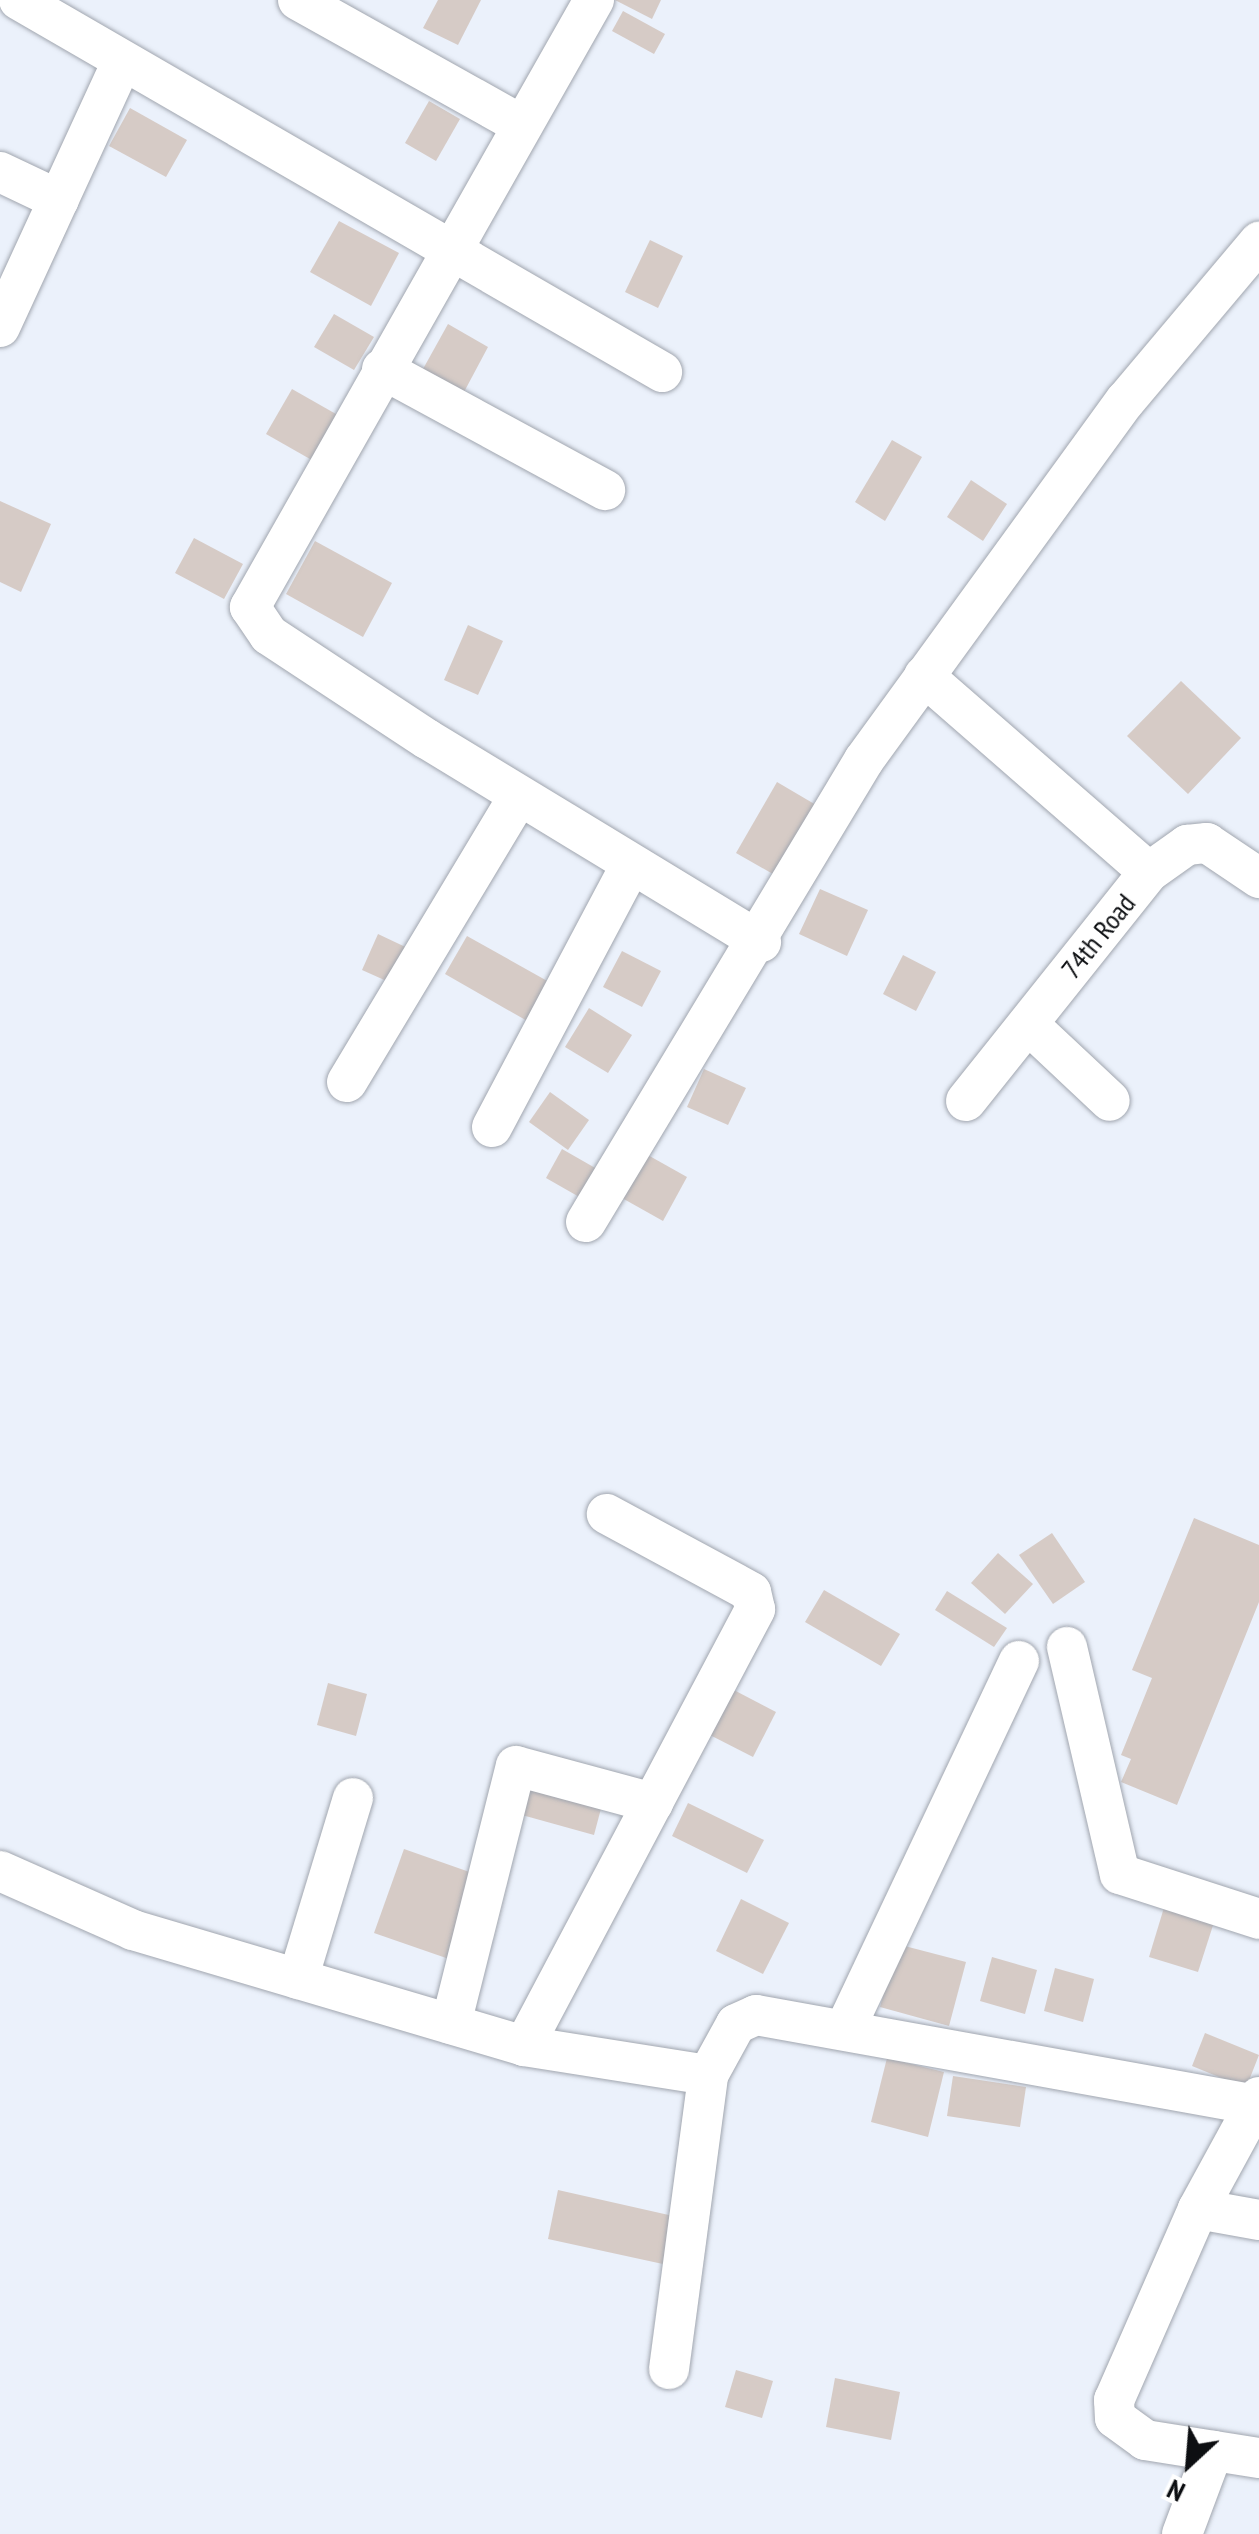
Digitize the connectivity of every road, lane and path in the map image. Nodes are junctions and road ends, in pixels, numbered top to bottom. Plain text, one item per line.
1 (19, 0) edge
2 (298, 0) edge
3 (594, 0) edge
4 (120, 66) junction
5 (522, 125) junction
6 (0, 172) edge
7 (58, 200) junction
8 (1259, 242) edge
9 (451, 252) junction
10 (0, 327) edge
11 (382, 370) junction
12 (662, 372) dead end
13 (605, 490) dead end
14 (924, 676) junction
15 (507, 790) junction
16 (630, 864) junction
17 (1149, 872) junction
18 (1259, 878) edge
19 (761, 942) junction
20 (1028, 1024) junction
21 (347, 1082) dead end
22 (966, 1101) dead end
23 (1110, 1101) dead end
24 (492, 1127) dead end
25 (586, 1222) dead end
26 (607, 1514) dead end
27 (1067, 1647) dead end
28 (1019, 1662) dead end
29 (354, 1798) dead end
30 (653, 1803) junction
31 (0, 1872) edge
32 (1259, 1919) edge
33 (298, 1978) junction
34 (450, 2024) junction
35 (844, 2028) junction
36 (524, 2046) junction
37 (708, 2075) junction
38 (1257, 2101) edge
39 (1198, 2209) junction
40 (1259, 2220) edge
41 (668, 2368) dead end
42 (1213, 2451) junction
43 (1259, 2458) edge
44 (1182, 2534) edge

1 - 4 street
2 - 5 street
3 - 5 street
4 - 7 street
4 - 9 street
5 - 9 street
6 - 7 street
7 - 10 street
8 - 14 street
9 - 11 street
9 - 12 street
11 - 13 street
11 - 15 street
14 - 17 street
14 - 19 street
15 - 16 street
15 - 21 street
16 - 19 street
16 - 24 street
17 - 18 street, 74th Road
17 - 20 street, 74th Road
19 - 25 street
20 - 22 street, 74th Road
20 - 23 street
26 - 30 street
27 - 32 street
28 - 35 street
29 - 33 street
30 - 34 street
30 - 36 street
31 - 33 street
33 - 34 street
34 - 36 street
35 - 37 street
35 - 38 street
36 - 37 street
37 - 41 street
38 - 39 street
39 - 40 street
39 - 42 street
42 - 43 street
42 - 44 street

